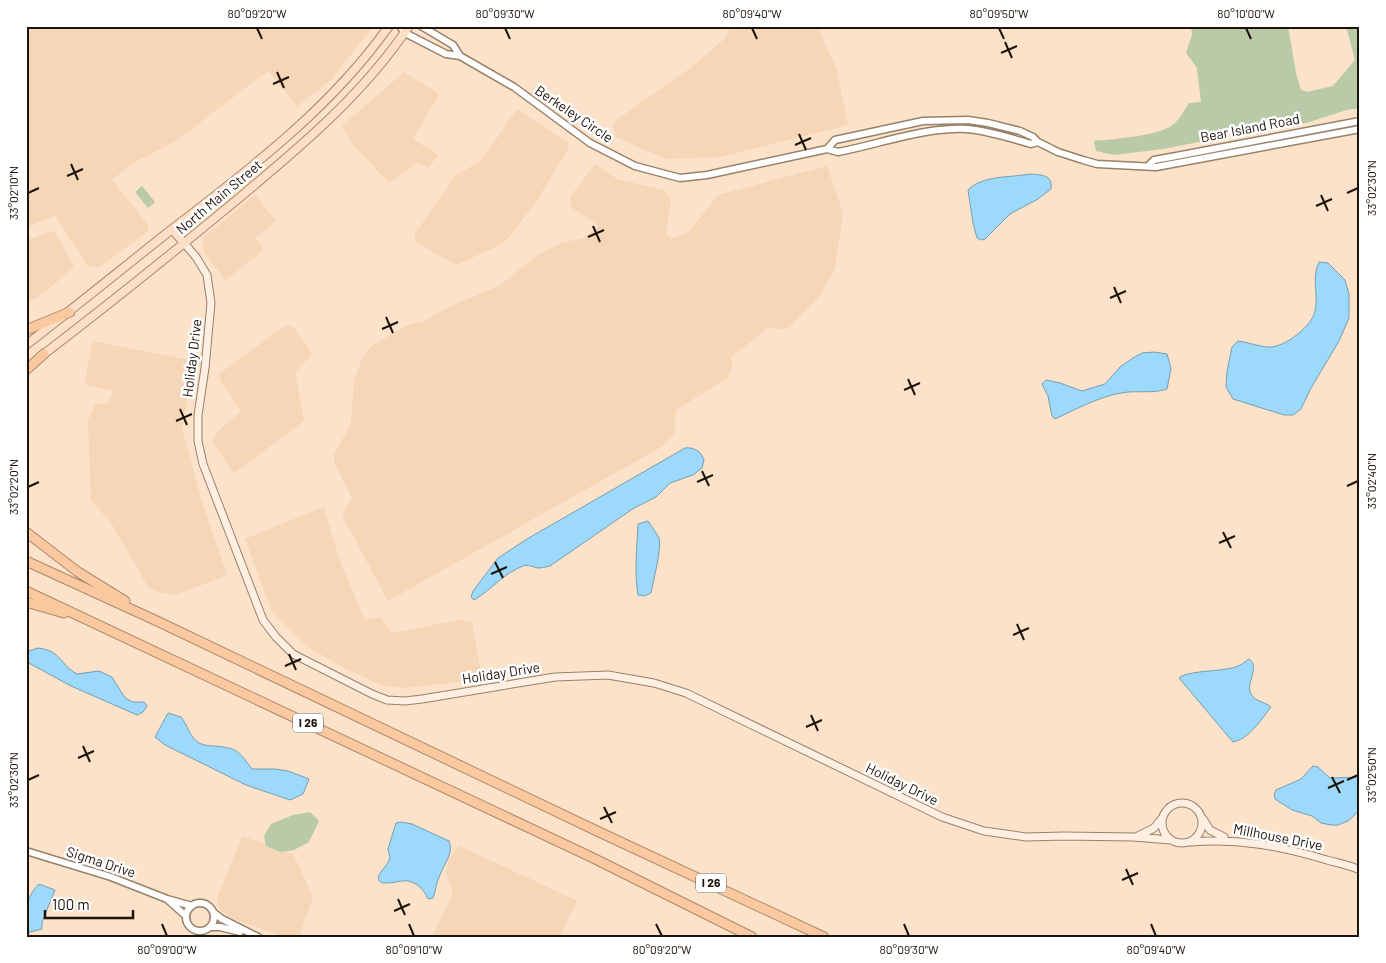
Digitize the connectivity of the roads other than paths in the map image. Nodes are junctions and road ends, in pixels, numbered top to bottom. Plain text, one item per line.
1 (389, 26) edge
2 (420, 26) edge
3 (405, 29) edge
4 (460, 56) junction
5 (1360, 121) edge
6 (1360, 129) edge
7 (873, 132) joint
8 (1038, 142) junction
9 (876, 144) joint
10 (827, 149) junction
11 (1148, 166) junction
12 (172, 229) junction
13 (184, 243) junction
14 (70, 312) junction
15 (26, 330) edge
16 (26, 345) edge
17 (44, 354) joint
18 (26, 369) edge
19 (26, 532) edge
20 (26, 561) edge
21 (26, 591) edge
22 (26, 602) edge
23 (157, 621) junction
24 (102, 626) junction
25 (1163, 817) junction
26 (1202, 818) junction
27 (1133, 837) junction
28 (1171, 840) junction
29 (1231, 840) junction
30 (1191, 842) junction
31 (26, 851) edge
32 (1360, 870) edge
33 (167, 899) junction
34 (192, 906) junction
35 (214, 913) junction
36 (186, 916) junction
37 (210, 927) junction
38 (255, 935) edge
39 (752, 937) edge
40 (824, 937) edge

1 - 12 main road, North Main Street
2 - 4 street, Berkeley Circle
3 - 4 street, Berkeley Circle
3 - 13 main road, North Main Street
4 - 10 street, Berkeley Circle
5 - 11 street, Bear Island Road
6 - 11 street, Bear Island Road
7 - 8 street, Bear Island Road
7 - 10 street, Berkeley Circle
8 - 9 street, Bear Island Road
8 - 11 street, Bear Island Road
9 - 10 street, Berkeley Circle
12 - 13 main road
12 - 14 main road, North Main Street
13 - 17 main road, North Main Street
13 - 27 main road, Holiday Drive
14 - 15 highway
14 - 16 main road, North Main Street
17 - 18 highway
19 - 23 highway
20 - 23 highway, I 26
21 - 24 highway, I 26
22 - 24 highway
23 - 40 highway, I 26
24 - 39 highway, I 26
25 - 26 main road
25 - 27 main road, Holiday Drive
25 - 28 main road
26 - 29 main road
26 - 30 main road
27 - 28 main road, Holiday Drive
28 - 30 main road
29 - 30 main road, Millhouse Drive
29 - 32 main road, Millhouse Drive
31 - 33 street, Sigma Drive
33 - 34 street, Sigma Drive
33 - 36 street, Sigma Drive
34 - 35 street
34 - 36 street
35 - 37 street
35 - 38 street
36 - 37 street
37 - 38 street

